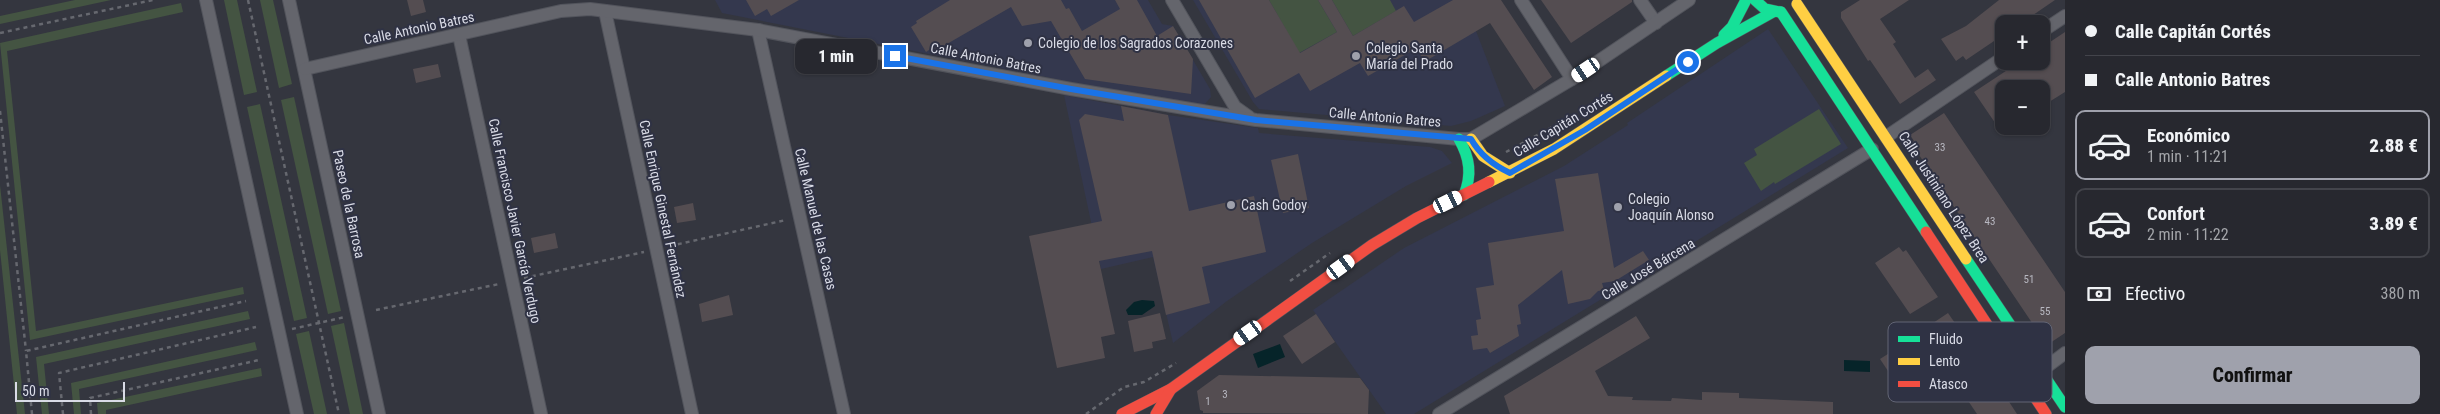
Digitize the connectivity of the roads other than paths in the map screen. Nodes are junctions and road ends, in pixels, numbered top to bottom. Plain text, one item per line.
1 (206, 0) edge
2 (289, 0) edge
3 (1172, 0) edge
4 (1521, 0) edge
5 (1640, 0) edge
6 (1689, 0) edge
7 (1746, 0) edge
8 (1755, 0) edge
9 (1798, 2) edge
10 (606, 11) junction
11 (1777, 12) junction
12 (2065, 16) edge
13 (1656, 23) junction
14 (2050, 26) edge
15 (758, 30) junction
16 (459, 35) junction
17 (1717, 43) junction
18 (1995, 63) edge
19 (305, 69) junction
20 (1572, 79) junction
21 (1256, 120) junction
22 (1886, 137) junction
23 (1465, 139) junction
24 (1872, 149) junction
25 (1510, 173) junction
26 (1464, 195) junction
27 (1986, 322) edge
28 (2009, 322) edge
29 (2065, 353) edge
30 (2052, 362) edge
31 (2052, 387) edge
32 (1172, 388) junction
33 (2038, 402) edge
34 (2065, 407) edge
35 (297, 414) edge
36 (379, 414) edge
37 (541, 414) edge
38 (692, 414) edge
39 (844, 414) edge
40 (1122, 414) edge
41 (1156, 414) edge
42 (1439, 414) edge
43 (2046, 414) edge

1 - 35 street
2 - 19 street, Paseo de la Barrosa
3 - 21 street
4 - 20 street
5 - 13 street
6 - 13 street
7 - 17 main road, Calle Capitán Cortés
8 - 11 main road
9 - 11 main road, Calle Capitán Cortés
9 - 22 main road, Calle Justiniano López Brea
10 - 15 street, Calle Antonio Batres
10 - 16 street, Calle Antonio Batres
10 - 38 street, Calle Enrique Ginestal Fernández
11 - 17 main road, Calle Capitán Cortés
11 - 24 main road
12 - 14 street
13 - 20 street
15 - 21 street, Calle Antonio Batres
15 - 39 street, Calle Manuel de las Casas
16 - 19 street, Calle Antonio Batres
16 - 37 street, Calle Francisco Javier García Verdugo
17 - 25 main road, Calle Capitán Cortés
18 - 22 street
19 - 36 street, Paseo de la Barrosa
20 - 23 street
21 - 23 street, Calle Antonio Batres
22 - 28 main road, Calle Justiniano López Brea
23 - 25 main road
23 - 26 main road
24 - 27 main road
24 - 42 street, Calle José Bárcena
25 - 26 main road, Calle Capitán Cortés
26 - 32 main road, Calle Capitán Cortés
29 - 30 street
31 - 34 main road, Calle Justiniano López Brea
32 - 40 main road, Calle Capitán Cortés
32 - 41 main road, Calle Capitán Cortés
33 - 43 main road

